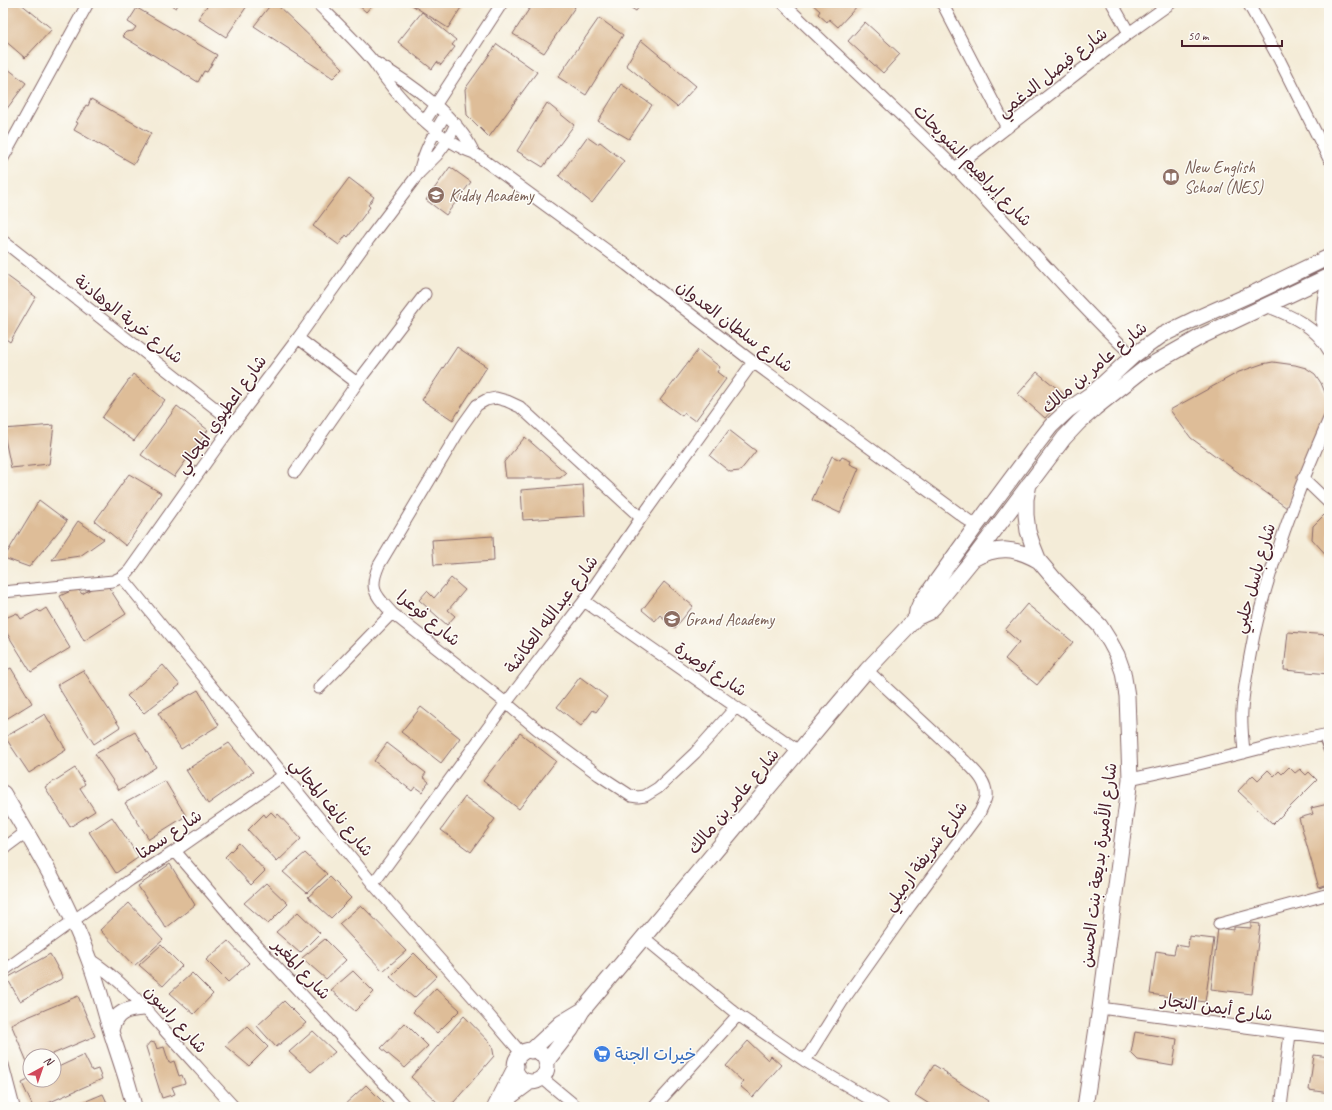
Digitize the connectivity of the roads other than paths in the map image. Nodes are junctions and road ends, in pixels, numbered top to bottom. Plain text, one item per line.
1 (88, 3) edge
2 (318, 3) edge
3 (502, 3) edge
4 (783, 3) edge
5 (942, 3) edge
6 (1112, 3) edge
7 (1171, 3) edge
8 (1248, 3) edge
9 (1129, 34) junction
10 (373, 61) junction
11 (436, 106) junction
12 (445, 115) junction
13 (425, 121) junction
14 (456, 124) junction
15 (1007, 128) junction
16 (436, 131) junction
17 (448, 140) junction
18 (474, 153) junction
19 (3, 158) edge
20 (1329, 159) edge
21 (954, 168) junction
22 (419, 173) junction
23 (3, 241) edge
24 (1328, 256) edge
25 (1328, 276) edge
26 (425, 294) dead end
27 (1266, 306) junction
28 (298, 338) junction
29 (1323, 341) junction
30 (1329, 351) edge
31 (1133, 356) junction
32 (753, 362) junction
33 (1144, 370) junction
34 (357, 383) junction
35 (1329, 419) edge
36 (234, 423) junction
37 (295, 472) dead end
38 (1303, 478) junction
39 (1029, 483) junction
40 (1329, 503) edge
41 (641, 518) junction
42 (976, 526) junction
43 (972, 559) junction
44 (1039, 561) junction
45 (122, 577) junction
46 (3, 592) edge
47 (584, 601) junction
48 (392, 613) junction
49 (916, 618) junction
50 (867, 670) junction
51 (319, 688) dead end
52 (506, 702) junction
53 (736, 707) junction
54 (1326, 734) edge
55 (1329, 749) edge
56 (799, 751) junction
57 (1244, 753) junction
58 (284, 775) junction
59 (1130, 779) junction
60 (3, 793) edge
61 (26, 832) junction
62 (3, 848) edge
63 (175, 851) junction
64 (373, 884) junction
65 (1329, 894) edge
66 (72, 921) junction
67 (1219, 924) dead end
68 (643, 937) junction
69 (89, 959) junction
70 (3, 971) edge
71 (144, 1008) junction
72 (1100, 1008) junction
73 (582, 1011) junction
74 (738, 1015) junction
75 (111, 1030) junction
76 (1290, 1034) junction
77 (1329, 1038) edge
78 (523, 1057) junction
79 (805, 1061) junction
80 (546, 1062) junction
81 (3, 1065) edge
82 (536, 1080) junction
83 (14, 1107) edge
84 (134, 1107) edge
85 (234, 1107) edge
86 (406, 1107) edge
87 (496, 1107) edge
88 (577, 1107) edge
89 (654, 1107) edge
90 (883, 1107) edge
91 (1085, 1107) edge
92 (1281, 1107) edge

1 - 19 street
2 - 10 street, شارع سلطان العدوان
3 - 11 street
4 - 21 street, شارع إبراهيم الشويحات
5 - 15 street
6 - 9 street
7 - 9 street, شارع فيصل الدغمي
8 - 20 street
9 - 15 street, شارع فيصل الدغمي
10 - 11 street, شارع سلطان العدوان
10 - 13 street, شارع سلطان العدوان
11 - 12 street, شارع سلطان العدوان
11 - 13 street
12 - 14 street, شارع سلطان العدوان
12 - 16 street, شارع اعطيوي المجالي
13 - 16 street, شارع سلطان العدوان
14 - 17 street, شارع اعطيوي المجالي
14 - 18 street, شارع سلطان العدوان
15 - 21 street, شارع فيصل الدغمي
16 - 17 street, شارع سلطان العدوان
16 - 22 street, شارع اعطيوي المجالي
17 - 18 street, شارع سلطان العدوان
17 - 22 street, شارع اعطيوي المجالي
18 - 32 street, شارع سلطان العدوان
21 - 31 street, شارع إبراهيم الشويحات
22 - 28 street, شارع اعطيوي المجالي
23 - 36 street, شارع خربة الوهادنة
24 - 31 street, شارع عامر بن مالك
25 - 27 street, شارع عامر بن مالك
25 - 29 street
26 - 34 street
27 - 29 street
27 - 33 street, شارع عامر بن مالك
28 - 34 street
28 - 36 street, شارع اعطيوي المجالي
29 - 30 street
31 - 33 street
31 - 42 street, شارع عامر بن مالك
32 - 41 street, شارع عبدالله العكاشة
32 - 42 street, شارع سلطان العدوان
33 - 39 street, شارع عامر بن مالك
34 - 37 street
35 - 38 street, شارع باسل حلبي
36 - 45 street, شارع اعطيوي المجالي
38 - 40 street
38 - 57 street, شارع باسل حلبي
39 - 43 street, شارع عامر بن مالك
39 - 44 street, شارع الأميرة بديعة بنت الحسن
41 - 47 street, شارع عبدالله العكاشة
41 - 48 street, شارع فوعرا
42 - 49 street, شارع عامر بن مالك
43 - 44 street, شارع الأميرة بديعة بنت الحسن
43 - 49 street, شارع عامر بن مالك
44 - 59 street, شارع الأميرة بديعة بنت الحسن
45 - 46 street, شارع اعطيوي المجالي
45 - 58 street, شارع نايف المجالي
47 - 52 street, شارع عبدالله العكاشة
47 - 53 street, شارع أوصرة
48 - 51 street
48 - 52 street, شارع فوعرا
49 - 50 street, شارع عامر بن مالك
50 - 56 street, شارع عامر بن مالك
50 - 79 street, شارع شريفة ارميلي
52 - 53 street, شارع فوعرا
52 - 64 street, شارع عبدالله العكاشة
53 - 56 street, شارع أوصرة
54 - 55 street
54 - 57 street
56 - 68 street, شارع عامر بن مالك
57 - 59 street
58 - 63 street, شارع سمتا
58 - 64 street, شارع نايف المجالي
59 - 72 street, شارع الأميرة بديعة بنت الحسن
60 - 61 street
61 - 62 street
61 - 66 street
63 - 66 street, شارع سمتا
63 - 86 street, شارع المغير
64 - 78 street, شارع نايف المجالي
65 - 67 street
66 - 69 street
66 - 70 street, شارع سمتا
68 - 73 street, شارع عامر بن مالك
68 - 74 street
69 - 71 street, شارع راسون
69 - 75 street
71 - 75 street
71 - 85 street, شارع راسون
72 - 76 street, شارع أيمن النجار
72 - 91 street, شارع الأميرة بديعة بنت الحسن
73 - 78 street, شارع عامر بن مالك
73 - 80 street, شارع عامر بن مالك
74 - 79 street
74 - 89 street
75 - 84 street
76 - 77 street, شارع أيمن النجار
76 - 92 street
78 - 80 street
78 - 82 street
78 - 87 street, شارع عامر بن مالك
79 - 90 street
80 - 82 street
81 - 83 street
82 - 87 street, شارع عامر بن مالك
82 - 88 street

